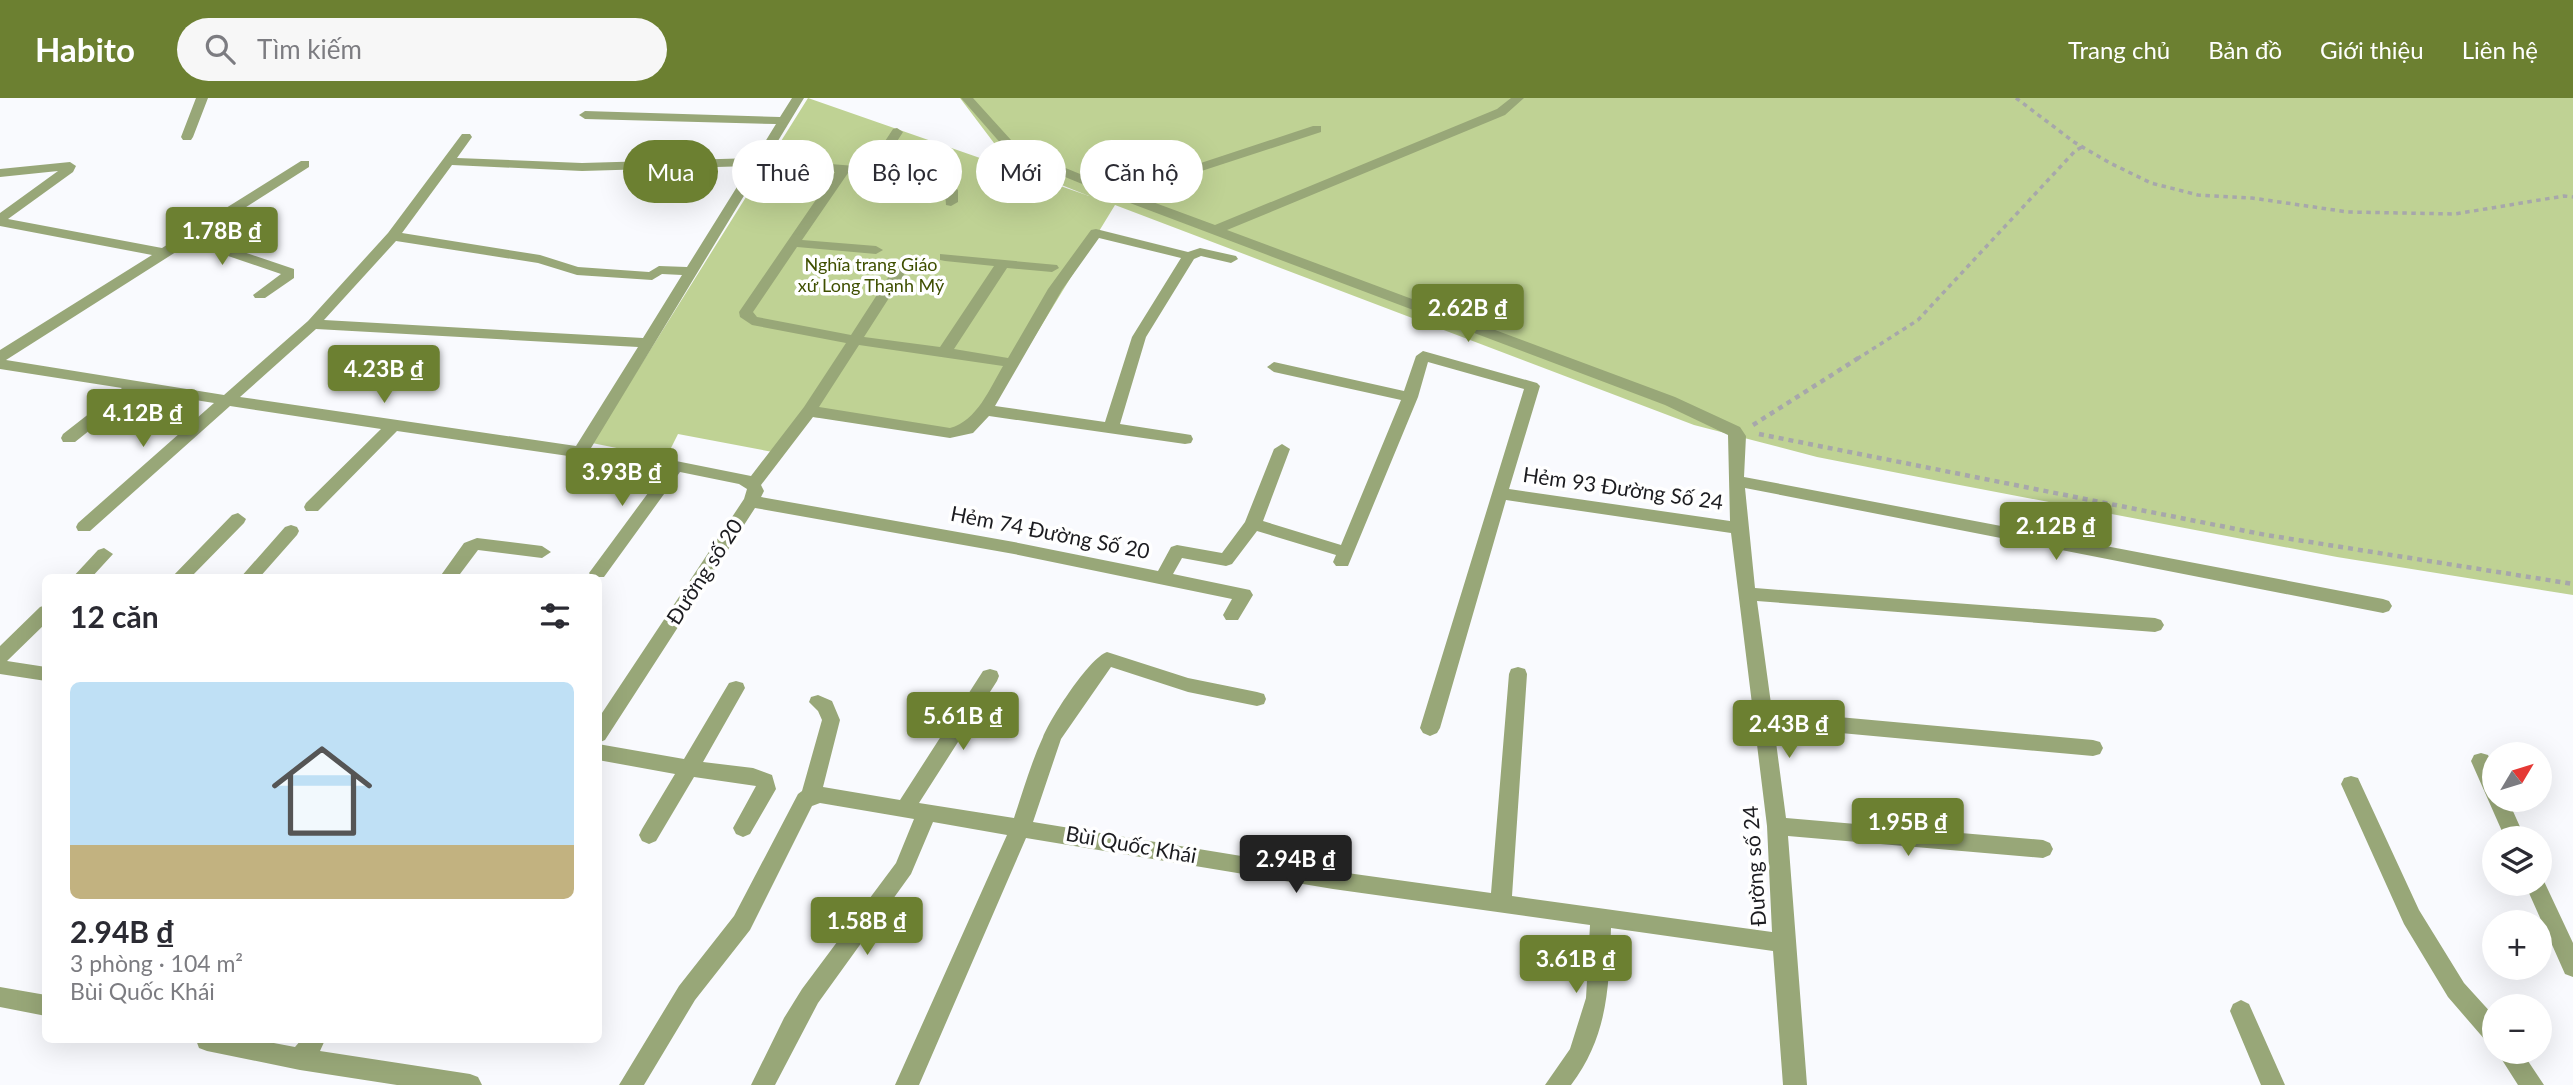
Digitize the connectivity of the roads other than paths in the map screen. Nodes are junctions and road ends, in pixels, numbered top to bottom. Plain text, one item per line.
1 (202, 98) edge
2 (798, 98) edge
3 (967, 98) edge
4 (1518, 98) edge
5 (585, 115) dead end
6 (783, 121) junction
7 (1317, 129) dead end
8 (897, 132) dead end
9 (187, 136) dead end
10 (466, 137) dead end
11 (771, 140) edge
12 (892, 140) edge
13 (450, 161) junction
14 (732, 163) edge
15 (305, 164) dead end
16 (1203, 166) edge
17 (834, 168) edge
18 (844, 169) junction
19 (848, 169) edge
20 (0, 173) edge
21 (1080, 178) edge
22 (732, 203) edge
23 (1143, 203) edge
24 (0, 220) edge
25 (1215, 230) junction
26 (393, 236) junction
27 (190, 238) junction
28 (795, 243) junction
29 (876, 250) dead end
30 (165, 253) junction
31 (1189, 256) junction
32 (945, 257) dead end
33 (907, 259) dead end
34 (1231, 259) dead end
35 (1003, 263) junction
36 (1052, 268) dead end
37 (690, 271) junction
38 (260, 295) dead end
39 (313, 324) junction
40 (855, 340) junction
41 (647, 343) junction
42 (944, 353) junction
43 (0, 357) edge
44 (1003, 361) dead end
45 (0, 364) edge
46 (1274, 368) dead end
47 (135, 387) junction
48 (1410, 397) junction
49 (227, 400) junction
50 (985, 410) junction
51 (809, 411) junction
52 (394, 425) junction
53 (1112, 427) junction
54 (69, 438) dead end
55 (1185, 439) dead end
56 (1282, 449) dead end
57 (581, 451) junction
58 (676, 466) junction
59 (1736, 481) junction
60 (752, 493) junction
61 (1501, 494) junction
62 (312, 507) dead end
63 (238, 519) dead end
64 (1253, 524) junction
65 (84, 527) dead end
66 (1739, 528) junction
67 (291, 531) dead end
68 (542, 552) dead end
69 (104, 554) dead end
70 (598, 573) dead end
71 (84, 574) edge
72 (183, 574) edge
73 (252, 574) edge
74 (450, 574) edge
75 (1162, 579) junction
76 (1748, 594) junction
77 (2383, 606) dead end
78 (1232, 615) dead end
79 (42, 616) edge
80 (2155, 625) dead end
81 (0, 657) edge
82 (0, 667) edge
83 (42, 673) edge
84 (1518, 674) dead end
85 (990, 676) dead end
86 (736, 688) dead end
87 (1257, 699) dead end
88 (818, 702) dead end
89 (1764, 718) junction
90 (1430, 728) dead end
91 (602, 729) edge
92 (2092, 748) dead end
93 (602, 753) edge
94 (2480, 761) dead end
95 (2482, 765) edge
96 (690, 768) junction
97 (2351, 784) dead end
98 (811, 796) junction
99 (916, 809) junction
100 (1777, 826) junction
101 (1021, 827) junction
102 (744, 828) dead end
103 (649, 835) dead end
104 (2043, 849) dead end
105 (2540, 896) edge
106 (1501, 904) junction
107 (1601, 918) junction
108 (1783, 943) junction
109 (2573, 967) edge
110 (0, 997) edge
111 (42, 1005) edge
112 (2241, 1011) dead end
113 (2482, 1019) edge
114 (222, 1043) edge
115 (312, 1043) edge
116 (300, 1059) junction
117 (2517, 1064) edge
118 (408, 1081) edge
119 (470, 1085) edge
120 (631, 1085) edge
121 (763, 1085) edge
122 (908, 1085) edge
123 (1557, 1085) edge
124 (1795, 1085) edge
125 (2273, 1085) edge
126 (2532, 1085) edge

1 - 9 street
2 - 6 street
3 - 21 street
4 - 25 street
5 - 6 street
6 - 11 street
7 - 16 street
8 - 12 street
10 - 13 street
13 - 14 street
13 - 26 street
15 - 27 street
17 - 18 street
18 - 19 street
18 - 28 street
20 - 24 street
22 - 37 street
23 - 25 street
24 - 30 street
25 - 59 street, Đường số 24
26 - 37 street
26 - 39 street
27 - 30 street
27 - 38 street
28 - 29 street
28 - 40 street
30 - 43 street
31 - 34 street
31 - 50 street
31 - 53 street
32 - 35 street
33 - 40 street, Đường số 20
35 - 36 street
35 - 42 street
37 - 41 street
39 - 41 street
39 - 49 street
40 - 42 street
40 - 51 street, Đường số 20
41 - 57 street
42 - 44 street
45 - 47 street, Hẻm 74 Đường Số 20
46 - 48 street
47 - 49 street, Hẻm 74 Đường Số 20
47 - 54 street
48 - 61 street
48 - 64 street
49 - 52 street, Hẻm 74 Đường Số 20
49 - 65 street
50 - 51 street
50 - 53 street
51 - 60 street, Đường số 20
52 - 57 street, Hẻm 74 Đường Số 20
52 - 62 street
53 - 55 street
56 - 64 street
57 - 58 street, Hẻm 74 Đường Số 20
58 - 60 street, Hẻm 74 Đường Số 20
58 - 70 street
59 - 66 street, Đường số 24
59 - 77 street
60 - 75 street, Hẻm 74 Đường Số 20
60 - 91 street, Đường số 20
61 - 66 street, Hẻm 93 Đường Số 24
61 - 90 street
63 - 72 street
64 - 75 street, Hẻm 74 Đường Số 20
66 - 76 street, Đường số 24
67 - 73 street
68 - 74 street
69 - 71 street
75 - 78 street
76 - 80 street
76 - 89 street, Đường số 24
79 - 81 street
82 - 83 street
84 - 106 street
85 - 99 street
86 - 96 street
87 - 101 street
88 - 98 street
89 - 92 street
89 - 100 street, Đường số 24
93 - 96 street
94 - 95 street
96 - 102 street
96 - 103 street
97 - 113 street
98 - 99 street, Bùi Quốc Khái
98 - 120 street
99 - 101 street, Bùi Quốc Khái
99 - 121 street
100 - 104 street
100 - 108 street, Đường số 24
101 - 106 street, Bùi Quốc Khái
101 - 122 street
105 - 109 street
106 - 107 street, Bùi Quốc Khái
107 - 108 street, Bùi Quốc Khái
107 - 123 street
108 - 124 street, Đường số 24
110 - 111 street
112 - 125 street
114 - 116 street
115 - 116 street
116 - 118 street
117 - 126 street
118 - 119 street

